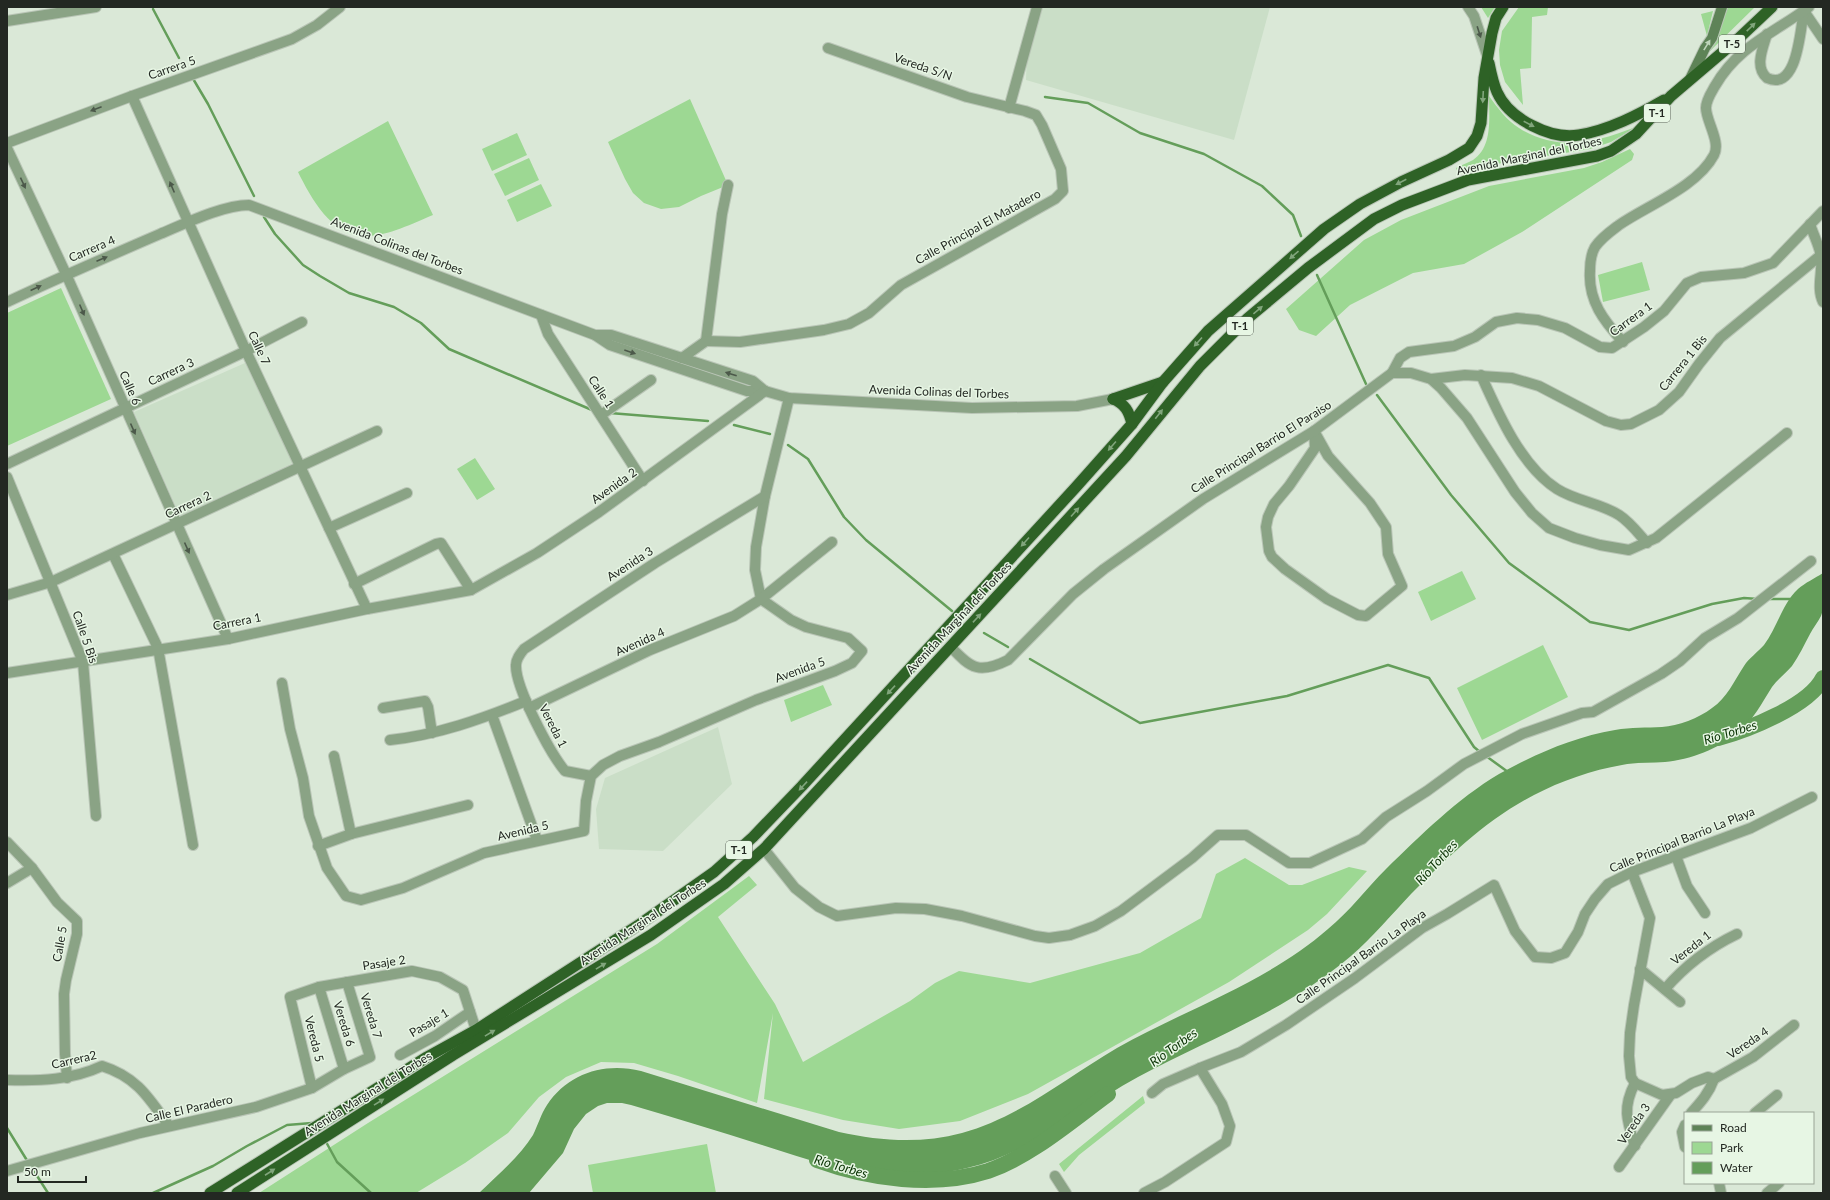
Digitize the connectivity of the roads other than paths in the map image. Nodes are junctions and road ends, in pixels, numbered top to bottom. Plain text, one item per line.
1 (96, 7) edge
2 (340, 7) edge
3 (1037, 7) edge
4 (1468, 7) edge
5 (1503, 7) edge
6 (1722, 7) edge
7 (1772, 7) edge
8 (1806, 9) edge
9 (7, 21) edge
10 (1767, 34) junction
11 (1823, 39) edge
12 (828, 48) dead end
13 (1488, 58) junction
14 (1690, 79) junction
15 (132, 96) junction
16 (1671, 96) junction
17 (1009, 108) junction
18 (7, 143) edge
19 (7, 148) edge
20 (728, 185) dead end
21 (1823, 211) edge
22 (187, 222) junction
23 (1810, 224) junction
24 (1821, 255) junction
25 (1823, 273) edge
26 (66, 274) junction
27 (7, 302) edge
28 (1823, 302) edge
29 (541, 315) junction
30 (302, 322) dead end
31 (595, 335) junction
32 (706, 341) junction
33 (1623, 342) junction
34 (246, 351) junction
35 (682, 358) junction
36 (1392, 373) junction
37 (1481, 376) junction
38 (1430, 379) junction
39 (651, 380) dead end
40 (1163, 382) junction
41 (765, 392) junction
42 (789, 398) junction
43 (1113, 399) junction
44 (124, 408) junction
45 (601, 415) junction
46 (1132, 424) junction
47 (377, 431) dead end
48 (1314, 431) junction
49 (1787, 433) dead end
50 (7, 464) edge
51 (300, 467) junction
52 (7, 477) edge
53 (643, 482) junction
54 (407, 492) dead end
55 (765, 496) junction
56 (176, 525) junction
57 (328, 528) junction
58 (832, 542) dead end
59 (1647, 543) junction
60 (113, 554) junction
61 (1811, 561) dead end
62 (50, 582) junction
63 (354, 584) junction
64 (471, 590) junction
65 (7, 595) edge
66 (761, 600) junction
67 (367, 609) junction
68 (939, 637) junction
69 (228, 639) junction
70 (951, 647) junction
71 (158, 648) junction
72 (83, 662) junction
73 (516, 663) joint
74 (7, 673) edge
75 (282, 683) dead end
76 (527, 704) junction
77 (383, 708) dead end
78 (492, 715) junction
79 (432, 733) junction
80 (390, 740) dead end
81 (334, 756) dead end
82 (591, 776) junction
83 (1812, 797) dead end
84 (468, 805) dead end
85 (96, 816) dead end
86 (351, 834) junction
87 (537, 840) junction
88 (7, 842) edge
89 (193, 845) dead end
90 (318, 846) junction
91 (764, 849) junction
92 (1676, 856) junction
93 (32, 868) junction
94 (1632, 872) junction
95 (7, 883) edge
96 (1705, 913) dead end
97 (1737, 934) dead end
98 (1640, 969) junction
99 (347, 982) junction
100 (319, 987) junction
101 (1665, 989) junction
102 (290, 997) joint
103 (1680, 1002) dead end
104 (470, 1012) junction
105 (1794, 1026) dead end
106 (476, 1030) junction
107 (400, 1055) dead end
108 (370, 1057) joint
109 (1200, 1068) junction
110 (344, 1069) junction
111 (67, 1078) junction
112 (1714, 1079) junction
113 (7, 1080) edge
114 (1635, 1083) junction
115 (312, 1088) junction
116 (1152, 1093) dead end
117 (1671, 1094) junction
118 (1777, 1096) dead end
119 (1692, 1112) edge
120 (1756, 1112) edge
121 (169, 1126) junction
122 (1684, 1127) edge
123 (1684, 1142) edge
124 (1635, 1146) junction
125 (1619, 1167) dead end
126 (7, 1170) edge
127 (1055, 1176) dead end
128 (1778, 1184) edge
129 (210, 1193) edge
130 (237, 1193) edge
131 (1066, 1193) edge
132 (1144, 1193) edge
133 (1766, 1193) edge

1 - 9 street
2 - 15 street, Carrera 5
3 - 17 street
4 -> 13 street
5 - 13 highway, T-1
14 -> 6 main road
14 -> 7 highway, T-5
8 - 10 street
8 - 10 street
8 - 11 street
10 - 33 street
12 - 17 street, Vereda S/N
13 -> 16 highway
13 -> 40 highway, Avenida Marginal del Torbes / T-1
14 - 16 highway, Avenida Marginal del Torbes / T-1
15 -> 18 street, Carrera 5
22 -> 15 street, Calle 7
70 -> 16 highway, Avenida Marginal del Torbes / T-1
17 - 32 street, Calle Principal El Matadero
19 -> 26 street, Calle 6
20 - 32 street
21 - 23 street, Carrera 1
26 -> 22 street, Carrera 4
22 - 29 street, Avenida Colinas del Torbes
22 - 34 street, Calle 7
23 - 24 street
23 - 33 street, Carrera 1
24 - 25 street
24 - 37 street, Carrera 1 Bis
25 - 28 street
27 -> 26 street, Carrera 4
26 -> 44 street, Calle 6
29 - 31 street, Avenida Colinas del Torbes
29 - 45 street, Calle 1
30 - 34 street, Carrera 3
31 - 35 street, Avenida Colinas del Torbes
31 -> 41 street, Avenida Colinas del Torbes
32 - 35 street
33 - 36 street, Carrera 1
34 - 44 street, Carrera 3
34 - 51 street, Calle 7
41 -> 35 street, Avenida Colinas del Torbes
36 - 38 street
36 - 48 street, Calle Principal Barrio El Paraiso
37 - 38 street, Carrera 1 Bis
37 - 59 street
38 - 59 street
39 - 45 street
40 - 43 highway
40 - 46 highway, Avenida Marginal del Torbes / T-1
41 - 42 street, Avenida Colinas del Torbes
41 - 53 street, Avenida 2
42 - 43 street, Avenida Colinas del Torbes
42 - 55 street
43 - 46 highway
44 - 50 street, Carrera 3
44 -> 56 street, Calle 6
45 - 53 street, Calle 1
46 -> 68 highway, Avenida Marginal del Torbes / T-1
47 - 51 street, Carrera 2
48 - 48 street
48 - 70 street, Calle Principal Barrio El Paraiso
49 - 59 street
51 - 56 street, Carrera 2
51 - 57 street, Calle 7
52 - 62 street, Calle 5 Bis
53 - 64 street, Avenida 2
54 - 57 street
55 - 66 street
55 - 73 street, Avenida 3
56 - 60 street, Carrera 2
56 -> 69 street, Calle 6
57 - 63 street, Calle 7
58 - 66 street, Avenida 4
60 - 62 street, Carrera 2
60 - 71 street
61 - 91 street
62 - 65 street, Carrera 2
62 - 72 street, Calle 5 Bis
63 - 64 street
63 - 67 street, Calle 7
64 - 67 street, Carrera 1
66 - 76 street, Avenida 4
66 - 82 street, Avenida 5
67 - 69 street, Carrera 1
68 - 70 highway
68 -> 106 highway, Avenida Marginal del Torbes / T-1
69 - 71 street, Carrera 1
70 - 91 highway, Avenida Marginal del Torbes / T-1
71 - 72 street, Carrera 1
71 - 89 street
72 - 74 street, Carrera 1
72 - 85 street, Calle 5 Bis
73 - 76 street, Vereda 1
75 - 90 street, Avenida 5
76 - 78 street, Avenida 4
76 - 82 street, Vereda 1
77 - 79 street
78 - 79 street, Avenida 4
78 - 87 street
79 - 80 street, Avenida 4
81 - 86 street
82 - 87 street, Avenida 5
83 - 92 street, Calle Principal Barrio La Playa
84 - 86 street
86 - 90 street
87 - 90 street, Avenida 5
88 - 93 street, Calle 5
130 -> 91 highway, Avenida Marginal del Torbes / T-1
92 - 94 street, Calle Principal Barrio La Playa
92 - 96 street
93 - 95 street
93 - 111 street, Calle 5
94 - 98 street
94 - 109 street, Calle Principal Barrio La Playa
97 - 101 street, Vereda 1
98 - 101 street
98 - 114 street
99 - 100 street, Pasaje 2
99 - 104 street, Pasaje 2
99 - 108 street, Vereda 7
100 - 102 street, Pasaje 2
100 - 110 street, Vereda 6
101 - 103 street
102 - 115 street, Vereda 5
104 - 106 street, Pasaje 2
104 - 107 street, Pasaje 1
105 - 112 street, Vereda 4
106 - 129 highway, Avenida Marginal del Torbes / T-1
108 - 110 street, Calle El Paradero
109 - 116 street
109 - 132 street
110 - 115 street, Calle El Paradero
111 - 113 street, Carrera2
111 - 121 street, Carrera2
112 - 117 street
112 - 119 street
114 - 117 street
114 - 124 street
115 - 121 street, Calle El Paradero
117 - 124 street, Vereda 3
118 - 120 street
121 - 126 street, Calle El Paradero
122 - 123 street
124 - 125 street, Vereda 3
127 - 131 street
128 - 133 street

